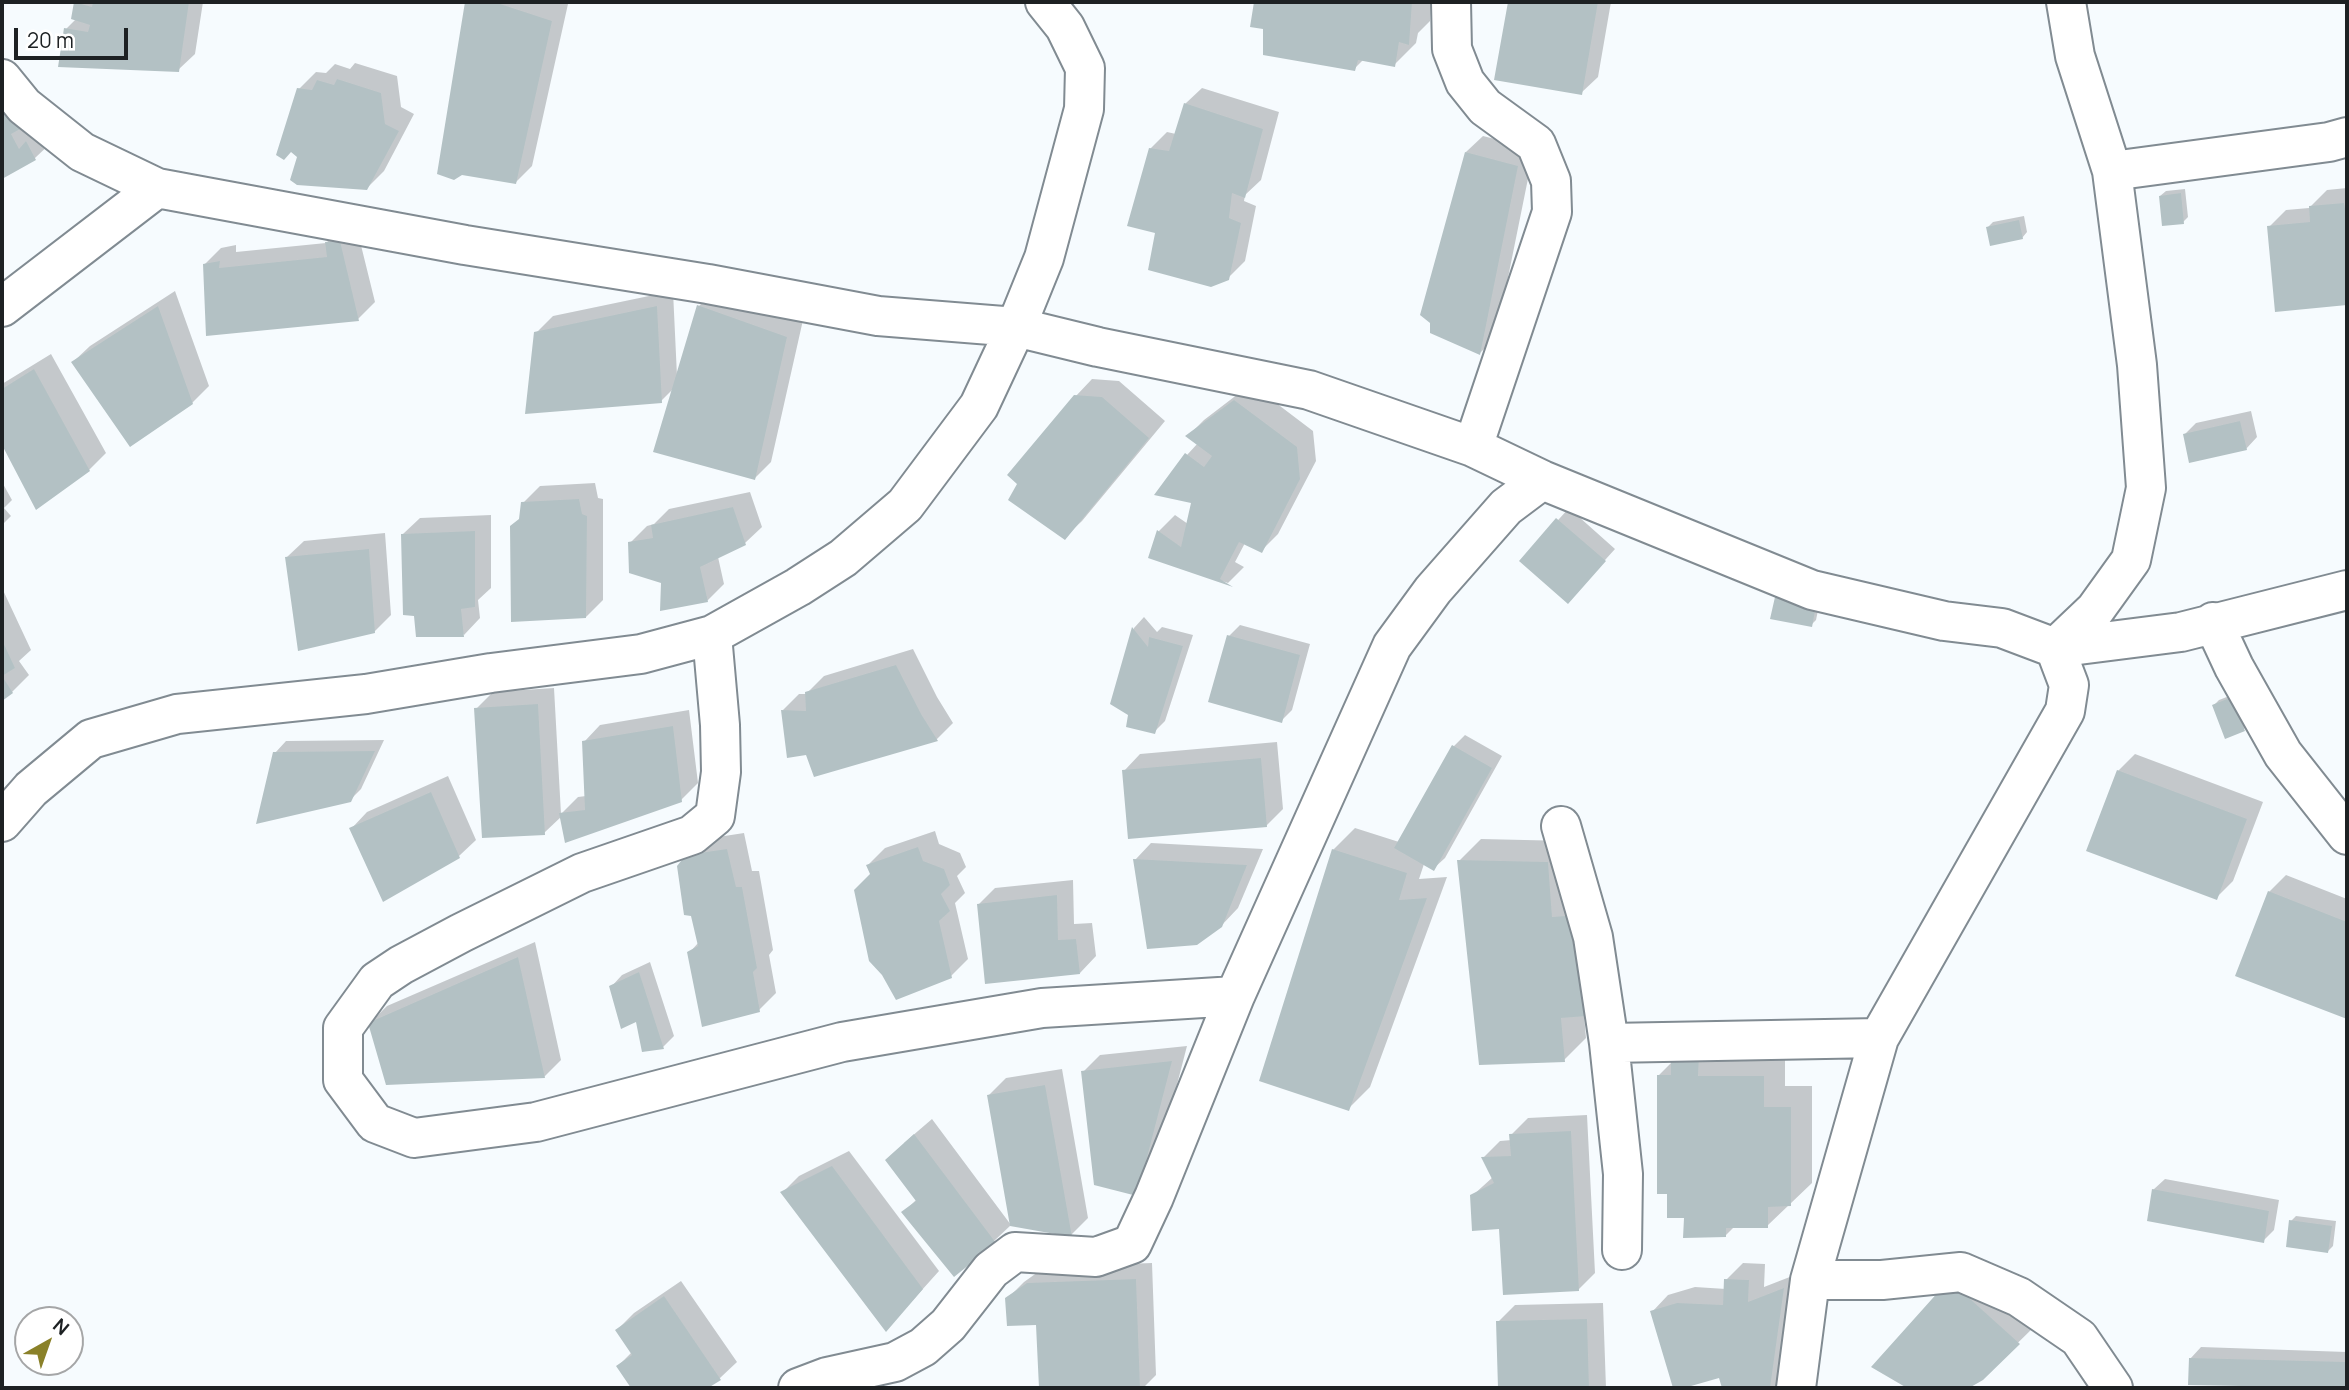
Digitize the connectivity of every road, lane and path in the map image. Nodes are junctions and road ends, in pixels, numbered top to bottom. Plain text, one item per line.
1 (1045, 2) edge
2 (1451, 2) edge
3 (2066, 2) edge
4 (2, 79) edge
5 (2347, 137) edge
6 (2112, 171) junction
7 (157, 188) junction
8 (2, 307) edge
9 (1016, 327) junction
10 (1473, 447) junction
11 (1542, 480) junction
12 (2347, 590) edge
13 (2213, 622) junction
14 (712, 635) junction
15 (2055, 648) junction
16 (2, 822) edge
17 (1561, 826) dead end
18 (2347, 835) edge
19 (1235, 996) junction
20 (1879, 1038) junction
21 (1609, 1043) junction
22 (1622, 1250) dead end
23 (1810, 1280) junction
24 (798, 1388) edge
25 (1796, 1388) edge
26 (2113, 1388) edge

1 - 9 street
2 - 10 street
3 - 6 street
4 - 7 street
5 - 6 street
6 - 15 street
7 - 8 street
7 - 9 street
9 - 10 street
9 - 14 street
10 - 11 street
11 - 15 street
11 - 19 street
12 - 13 street
13 - 15 street
13 - 18 street
14 - 16 street
14 - 19 street
15 - 20 street
17 - 21 street
19 - 24 street
20 - 21 street
20 - 23 street
21 - 22 street
23 - 25 street
23 - 26 street

